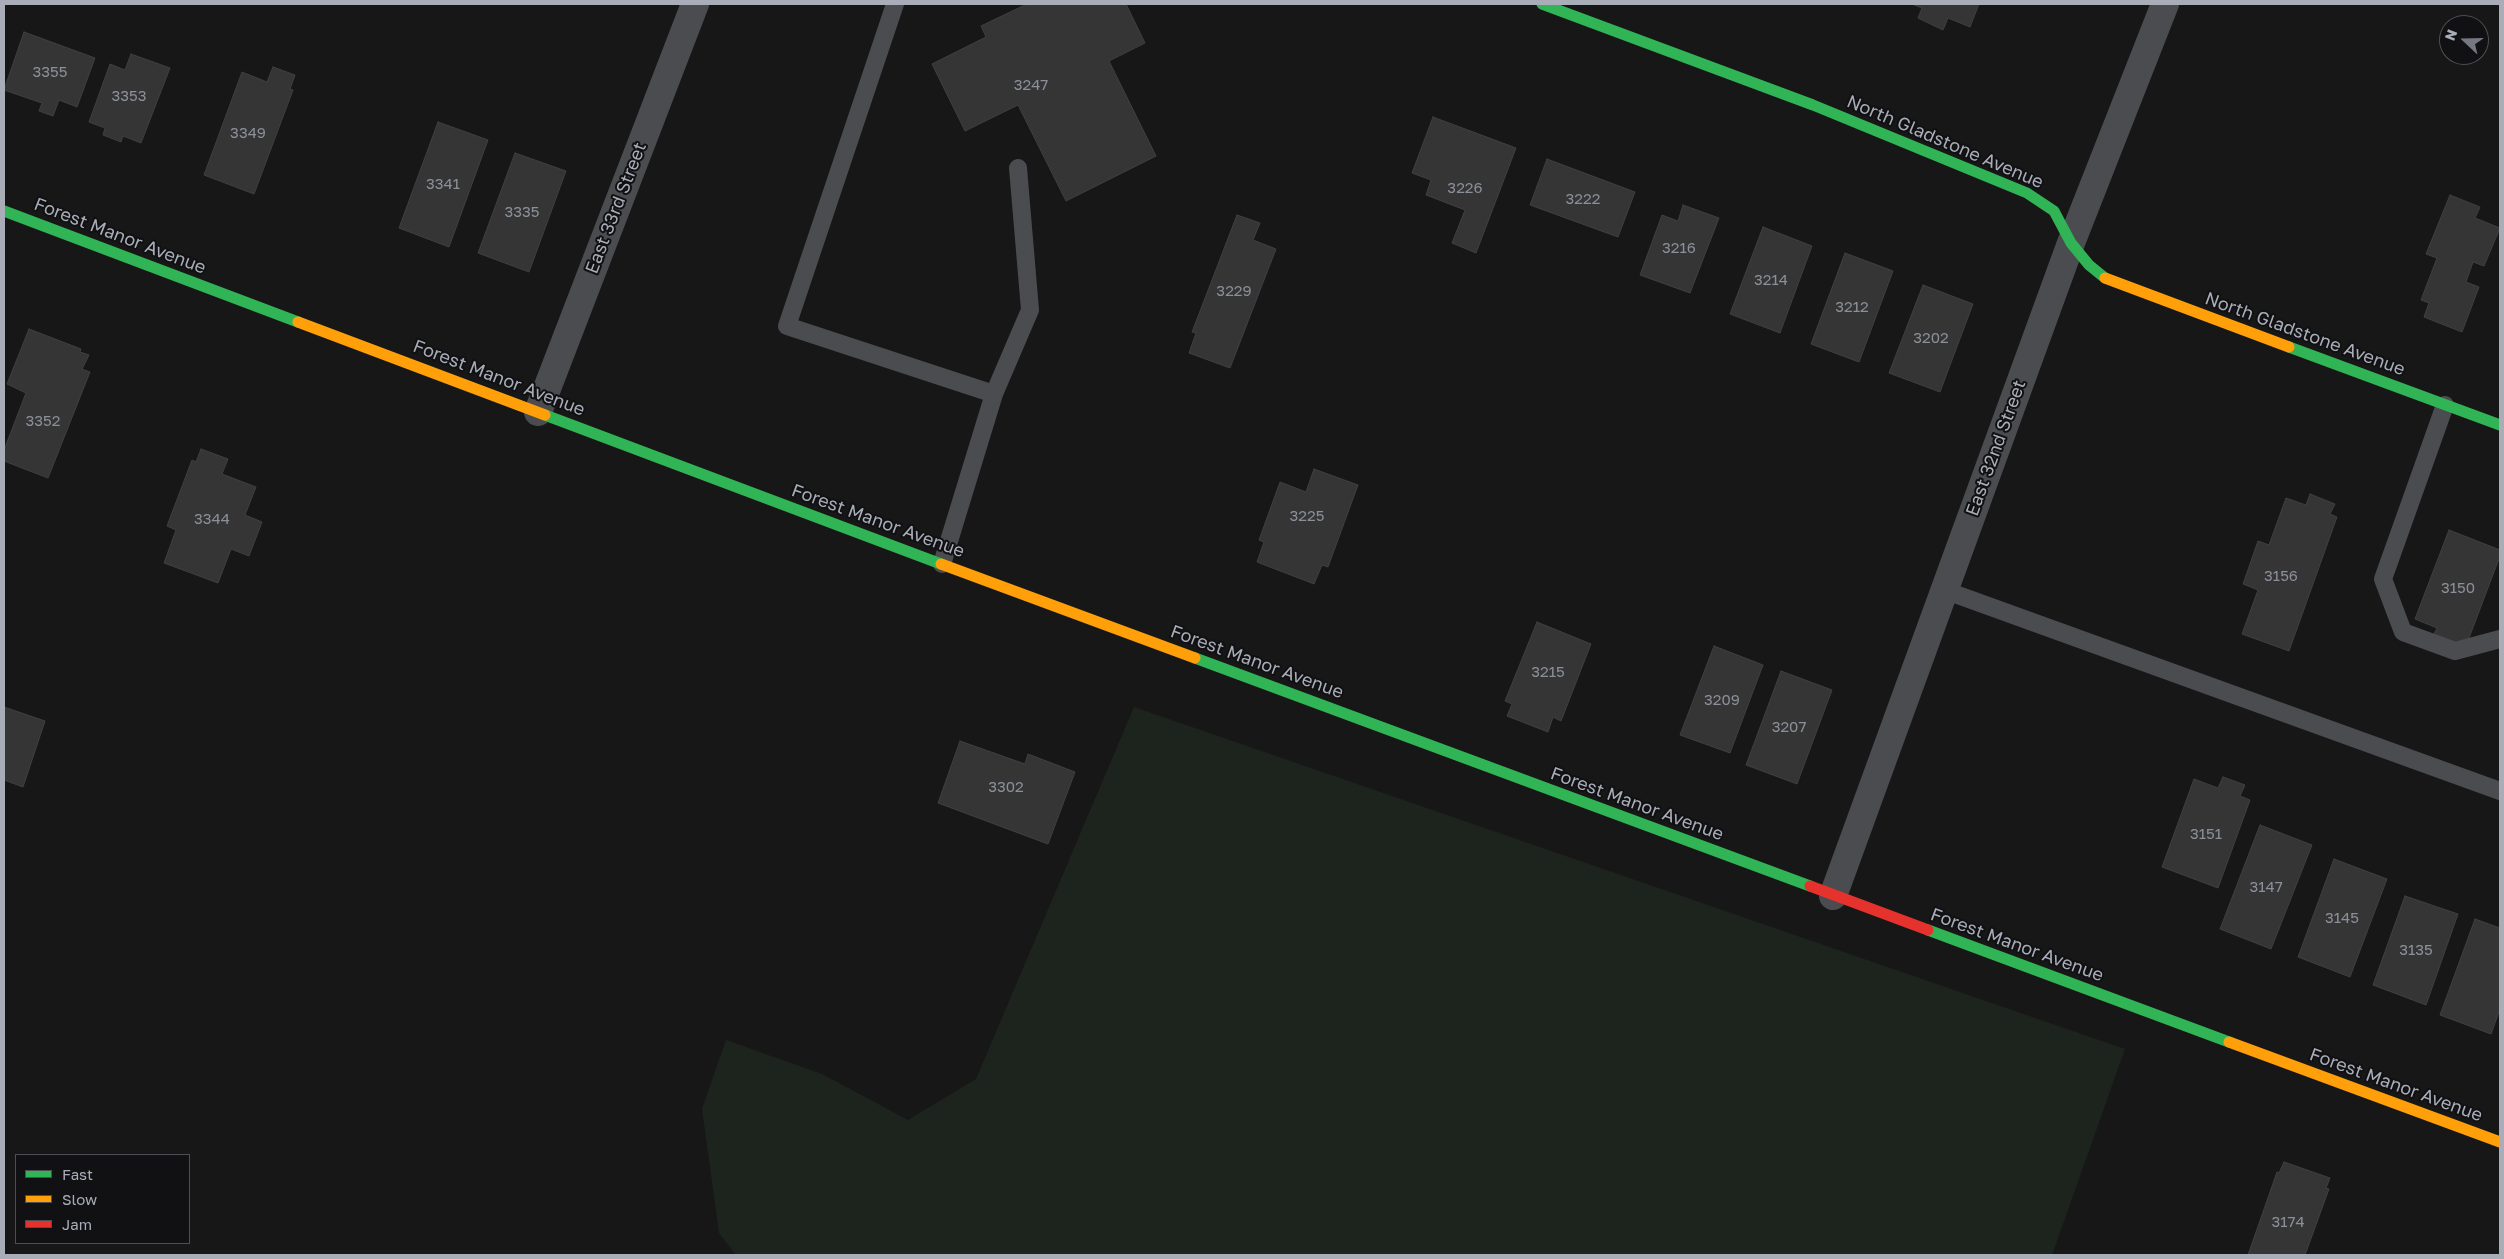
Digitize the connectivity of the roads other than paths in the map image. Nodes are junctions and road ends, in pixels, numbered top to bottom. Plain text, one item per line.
1 (695, 4) edge
2 (895, 4) edge
3 (1542, 4) edge
4 (2165, 4) edge
5 (1018, 168) dead end
6 (4, 211) edge
7 (2071, 242) junction
8 (994, 394) junction
9 (2445, 405) junction
10 (538, 412) junction
11 (2500, 425) edge
12 (942, 564) junction
13 (1944, 590) junction
14 (2500, 639) edge
15 (2500, 791) edge
16 (1833, 896) junction
17 (2500, 1142) edge

1 - 10 street, East 33rd Street
2 - 8 lane
3 - 7 street, North Gladstone Avenue
4 - 7 street, East 32nd Street
5 - 8 lane
6 - 10 street, Forest Manor Avenue
7 - 9 street, North Gladstone Avenue
7 - 13 street, East 32nd Street
8 - 12 lane
9 - 11 street, North Gladstone Avenue
9 - 14 lane
10 - 12 street, Forest Manor Avenue
12 - 16 street, Forest Manor Avenue
13 - 15 lane
13 - 16 street, East 32nd Street
16 - 17 street, Forest Manor Avenue

